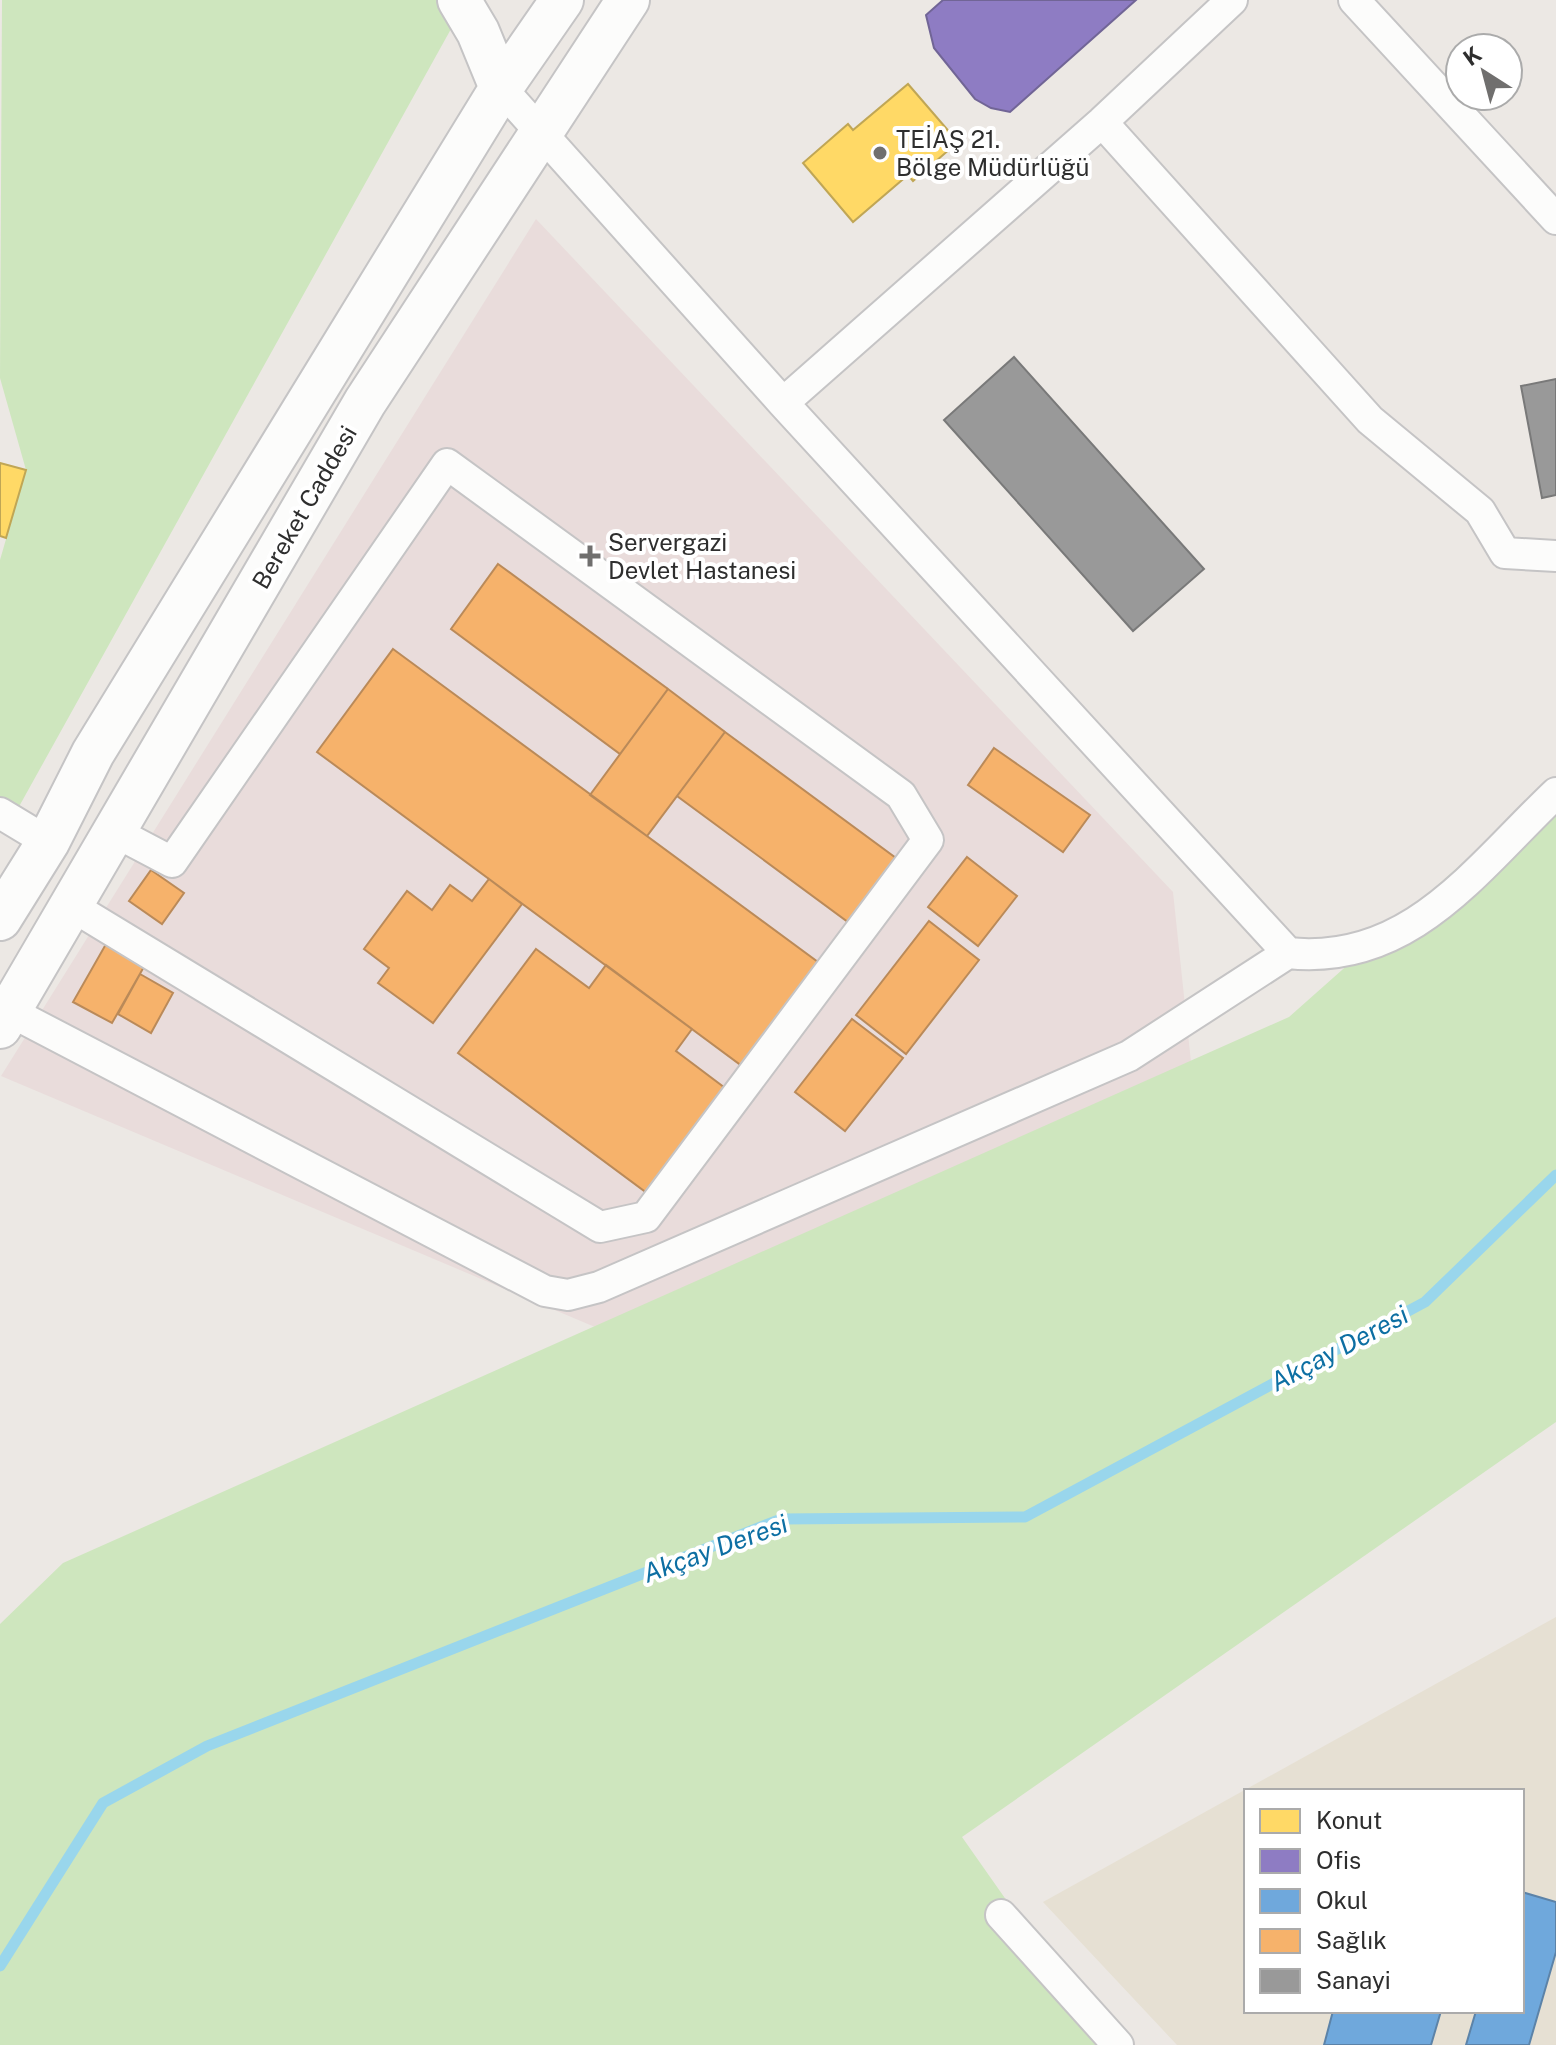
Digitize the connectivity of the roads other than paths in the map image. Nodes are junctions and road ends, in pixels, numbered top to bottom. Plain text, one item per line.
1 (459, 0) edge
2 (562, 0) edge
3 (628, 0) edge
4 (1232, 0) edge
5 (1354, 0) edge
6 (501, 88) junction
7 (1102, 122) junction
8 (540, 131) junction
9 (1556, 219) edge
10 (783, 403) junction
11 (1556, 556) edge
12 (1556, 793) edge
13 (0, 813) edge
14 (115, 832) junction
15 (48, 842) junction
16 (70, 905) junction
17 (0, 919) edge
18 (1288, 953) junction
19 (5, 1019) edge
20 (1001, 1915) dead end
21 (1118, 2045) edge

1 - 6 street
2 - 6 street, Bereket Caddesi
3 - 8 street, Bereket Caddesi
4 - 7 street
5 - 9 street
6 - 8 street
6 - 15 street, Bereket Caddesi
7 - 10 street
7 - 11 street
8 - 10 street
8 - 14 street, Bereket Caddesi
10 - 18 street
12 - 18 street
13 - 15 street
14 - 16 street, Bereket Caddesi
14 - 16 street
15 - 17 street, Bereket Caddesi
16 - 19 street, Bereket Caddesi
18 - 19 street
20 - 21 street

